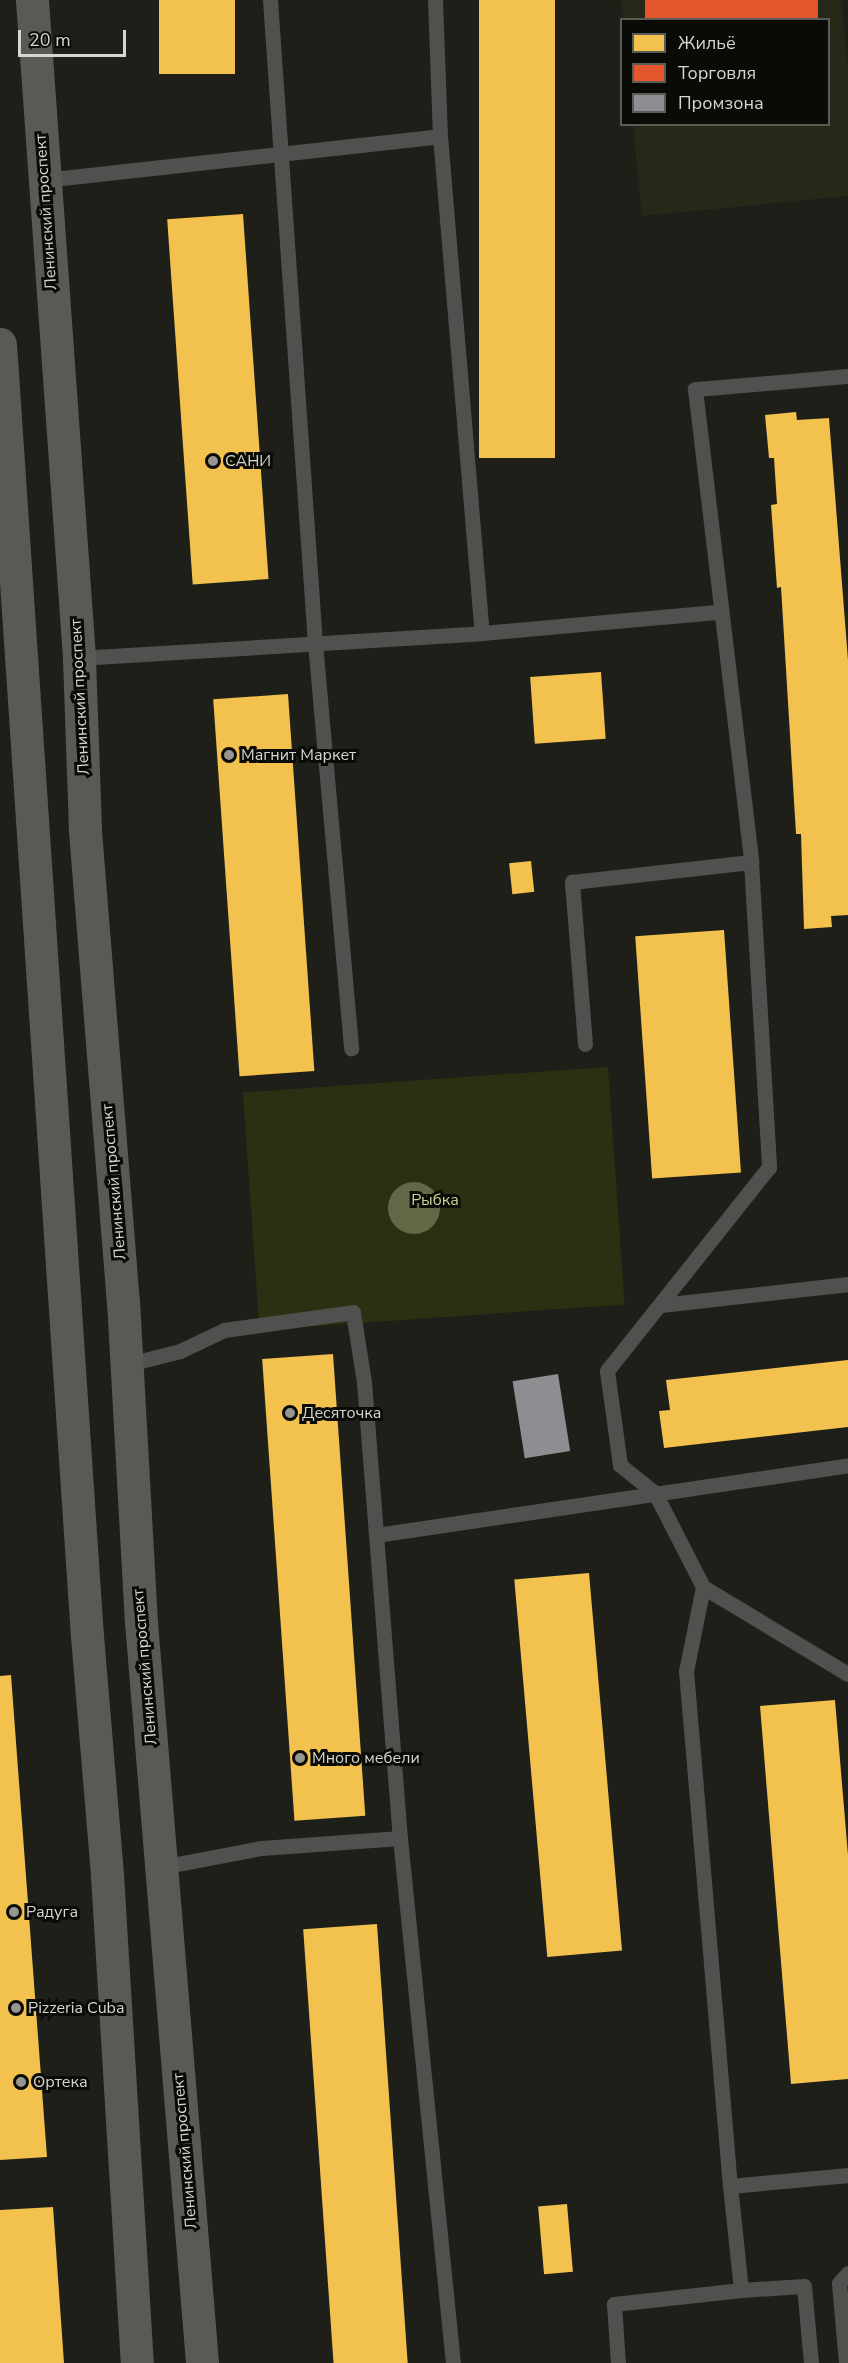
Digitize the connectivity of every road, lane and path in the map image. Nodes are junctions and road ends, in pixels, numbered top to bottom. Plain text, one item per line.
1 (32, 0) edge
2 (270, 0) edge
3 (435, 0) edge
4 (440, 135) junction
5 (280, 153) junction
6 (44, 180) junction
7 (0, 344) edge
8 (848, 376) edge
9 (719, 612) junction
10 (482, 633) junction
11 (315, 644) junction
12 (79, 658) junction
13 (751, 862) junction
14 (585, 1044) dead end
15 (351, 1048) dead end
16 (848, 1284) edge
17 (661, 1305) junction
18 (125, 1365) junction
19 (848, 1465) edge
20 (655, 1493) junction
21 (376, 1535) junction
22 (703, 1587) junction
23 (848, 1674) edge
24 (400, 1838) junction
25 (162, 1867) junction
26 (848, 2175) edge
27 (730, 2186) junction
28 (848, 2273) edge
29 (741, 2290) junction
30 (137, 2363) edge
31 (202, 2363) edge
32 (453, 2363) edge
33 (618, 2363) edge
34 (811, 2363) edge
35 (846, 2363) edge

1 - 6 main road, Ленинский проспект
2 - 5 lane
3 - 4 lane
4 - 5 lane
4 - 10 lane
5 - 6 lane
5 - 11 lane
6 - 12 main road, Ленинский проспект
7 - 30 main road
8 - 9 lane
9 - 10 lane
9 - 13 lane
10 - 11 lane
11 - 12 lane
11 - 15 lane
12 - 18 main road, Ленинский проспект
13 - 14 lane
13 - 17 lane
16 - 17 lane
17 - 20 lane
18 - 21 lane
18 - 25 main road, Ленинский проспект
19 - 20 lane
20 - 21 lane
20 - 22 lane
21 - 24 lane
22 - 23 lane
22 - 27 lane
24 - 25 lane
24 - 32 lane
25 - 31 main road, Ленинский проспект
26 - 27 lane
27 - 29 lane
28 - 35 lane
29 - 33 lane
29 - 34 lane

